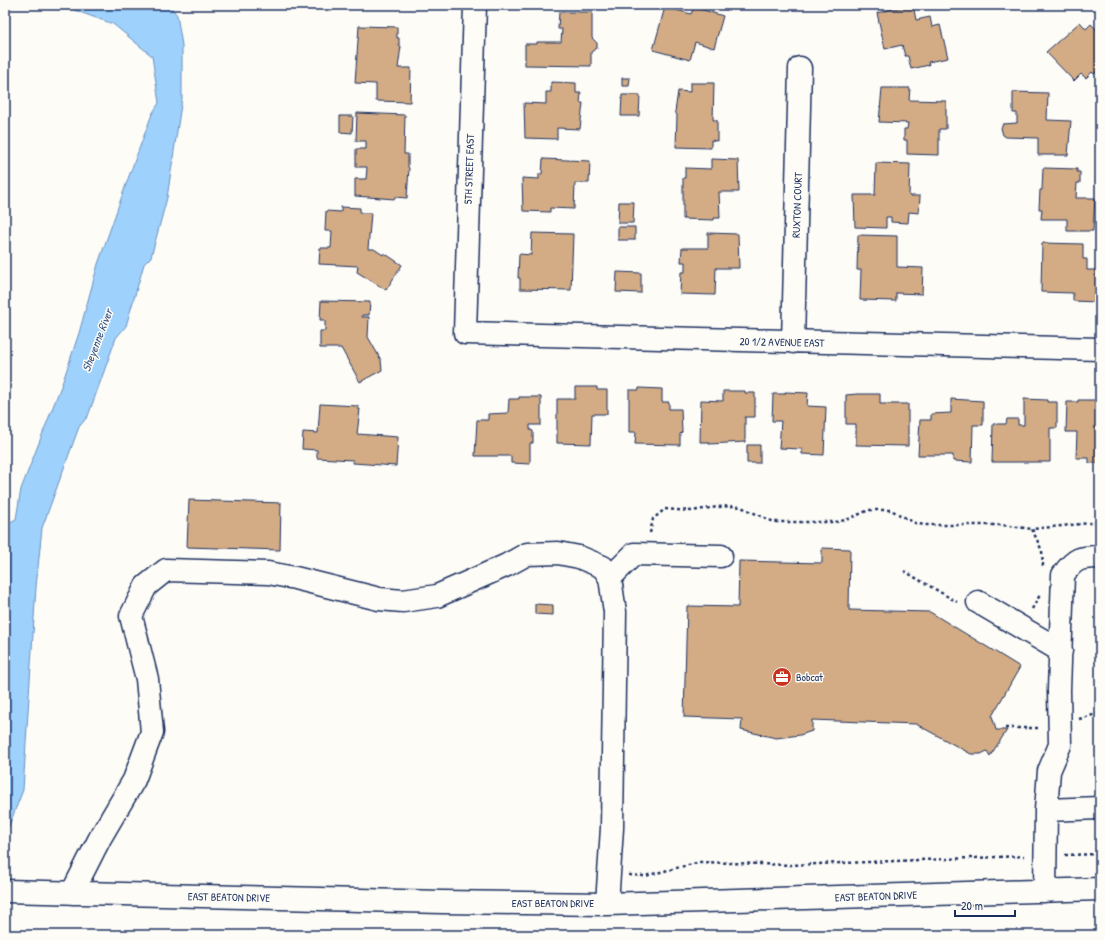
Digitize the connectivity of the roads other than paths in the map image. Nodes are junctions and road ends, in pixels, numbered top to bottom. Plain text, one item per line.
1 (475, 5) edge
2 (800, 68) dead end
3 (465, 333) joint
4 (793, 342) junction
5 (1100, 349) edge
6 (721, 556) dead end
7 (1100, 557) edge
8 (610, 578) junction
9 (968, 603) road end
10 (1061, 650) junction
11 (1100, 808) edge
12 (1046, 810) junction
13 (1100, 889) edge
14 (5, 891) edge
15 (1045, 891) junction
16 (72, 893) junction
17 (607, 904) junction

1 - 3 street, 5TH STREET EAST
2 - 4 street, RUXTON COURT
3 - 4 street, 20 1/2 AVENUE EAST
4 - 5 street, 20 1/2 AVENUE EAST
6 - 8 street
7 - 10 street
8 - 16 street
8 - 17 street
9 - 10 street
10 - 12 street
11 - 12 street
12 - 15 street
13 - 15 street, EAST BEATON DRIVE
14 - 16 street, EAST BEATON DRIVE
15 - 17 street, EAST BEATON DRIVE
16 - 17 street, EAST BEATON DRIVE

